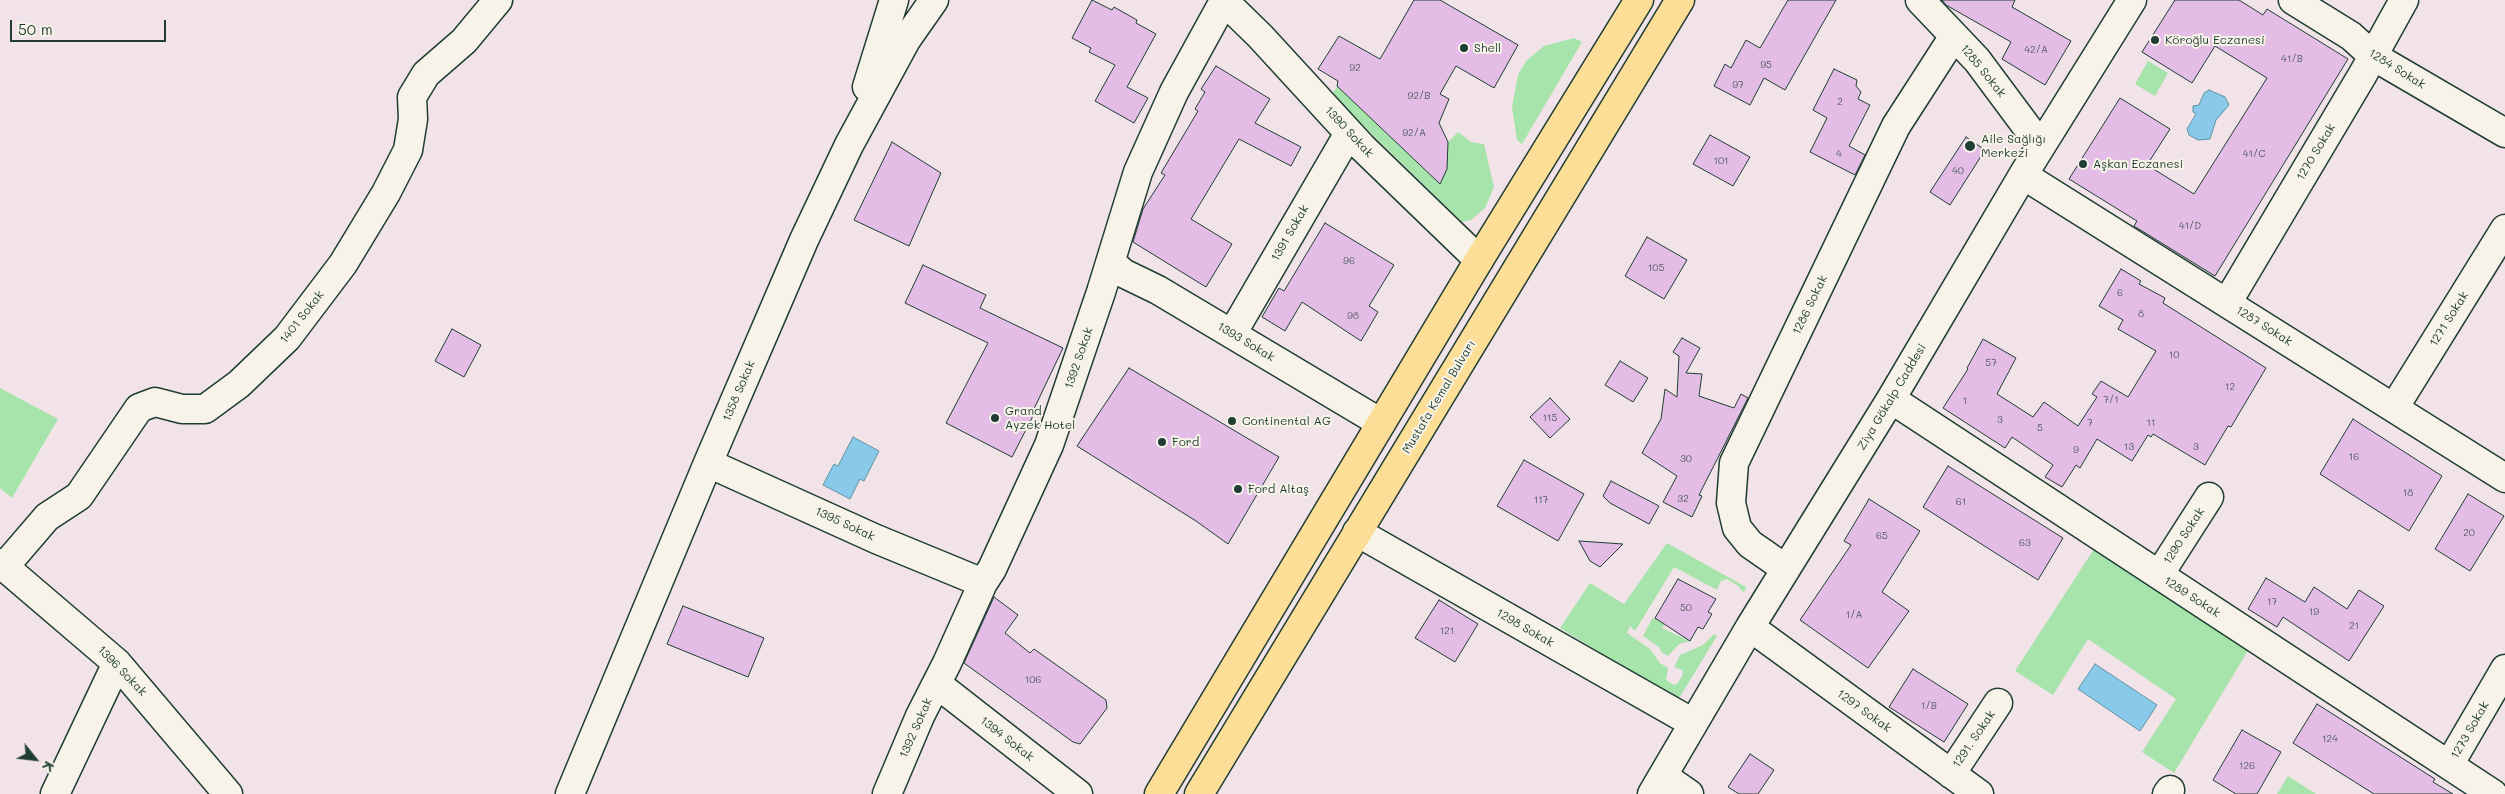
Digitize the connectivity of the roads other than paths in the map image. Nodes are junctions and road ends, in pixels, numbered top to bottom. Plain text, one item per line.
1 (498, 0) edge
2 (894, 0) edge
3 (934, 0) edge
4 (1638, 0) edge
5 (1680, 0) edge
6 (1920, 0) edge
7 (2132, 0) edge
8 (2293, 0) edge
9 (2404, 0) edge
10 (1224, 1) edge
11 (1954, 36) junction
12 (2373, 56) junction
13 (1349, 133) junction
14 (2505, 134) edge
15 (849, 145) junction
16 (2041, 146) junction
17 (2023, 175) junction
18 (2505, 230) edge
19 (1479, 260) junction
20 (1111, 262) junction
21 (2227, 303) junction
22 (1232, 334) junction
23 (1891, 399) junction
24 (2394, 408) junction
25 (1381, 424) junction
26 (708, 463) junction
27 (2505, 478) edge
28 (2209, 497) dead end
29 (1357, 532) junction
30 (2, 564) edge
31 (1786, 569) junction
32 (2159, 575) junction
33 (983, 583) junction
34 (1750, 627) junction
35 (117, 663) junction
36 (2505, 669) edge
37 (937, 684) junction
38 (1998, 703) dead end
39 (1693, 723) junction
40 (2449, 766) junction
41 (1951, 774) junction
42 (1657, 785) edge
43 (55, 794) edge
44 (228, 794) edge
45 (570, 794) edge
46 (887, 794) edge
47 (1078, 794) edge
48 (1159, 794) edge
49 (1199, 794) edge
50 (1689, 794) edge
51 (1978, 794) edge
52 (2493, 794) edge

1 - 30 street, 1401 Sokak
2 - 15 street
3 - 15 street, 1358 Sokak
4 - 19 highway
5 - 29 highway, Mustafa Kemal Bulvarı
6 - 11 street, 1285 Sokak
7 - 16 street, Ziya Gökalp Caddesi
8 - 12 street, 1284 Sokak
9 - 12 street, 1270 Sokak
10 - 13 street, 1390 Sokak
10 - 20 street, 1392 Sokak
11 - 16 street, 1285 Sokak
11 - 31 street, 1286 Sokak
12 - 14 street, 1284 Sokak
12 - 21 street, 1270 Sokak
13 - 19 street, 1390 Sokak
13 - 22 street, 1391 Sokak
15 - 26 street, 1358 Sokak
16 - 17 street, Ziya Gökalp Caddesi
17 - 21 street, 1287 Sokak
17 - 23 street, Ziya Gökalp Caddesi
18 - 24 street, 1271 Sokak
19 - 25 highway
20 - 22 street, 1393 Sokak
20 - 33 street, 1392 Sokak
21 - 24 street, 1287 Sokak
22 - 25 street, 1393 Sokak
23 - 31 street, Ziya Gökalp Caddesi
23 - 32 street, 1289 Sokak
24 - 27 street, 1287 Sokak
25 - 48 highway
26 - 33 street, 1395 Sokak
26 - 45 street, 1358 Sokak
28 - 32 street, 1290 Sokak
29 - 39 street, 1298 Sokak
29 - 49 highway, Mustafa Kemal Bulvarı
30 - 35 street, 1396 Sokak
31 - 34 street, Ziya Gökalp Caddesi
32 - 40 street, 1289 Sokak
33 - 37 street, 1392 Sokak
34 - 39 street, Ziya Gökalp Caddesi
34 - 41 street, 1297 Sokak
35 - 43 street
35 - 44 street, 1396 Sokak
36 - 40 street, 1273 Sokak
37 - 46 street, 1392 Sokak
37 - 47 street, 1394 Sokak
38 - 41 street, 1291. Sokak
39 - 42 street, Ziya Gökalp Caddesi
40 - 52 street, 1289 Sokak
41 - 51 street, 1297 Sokak
42 - 50 street

